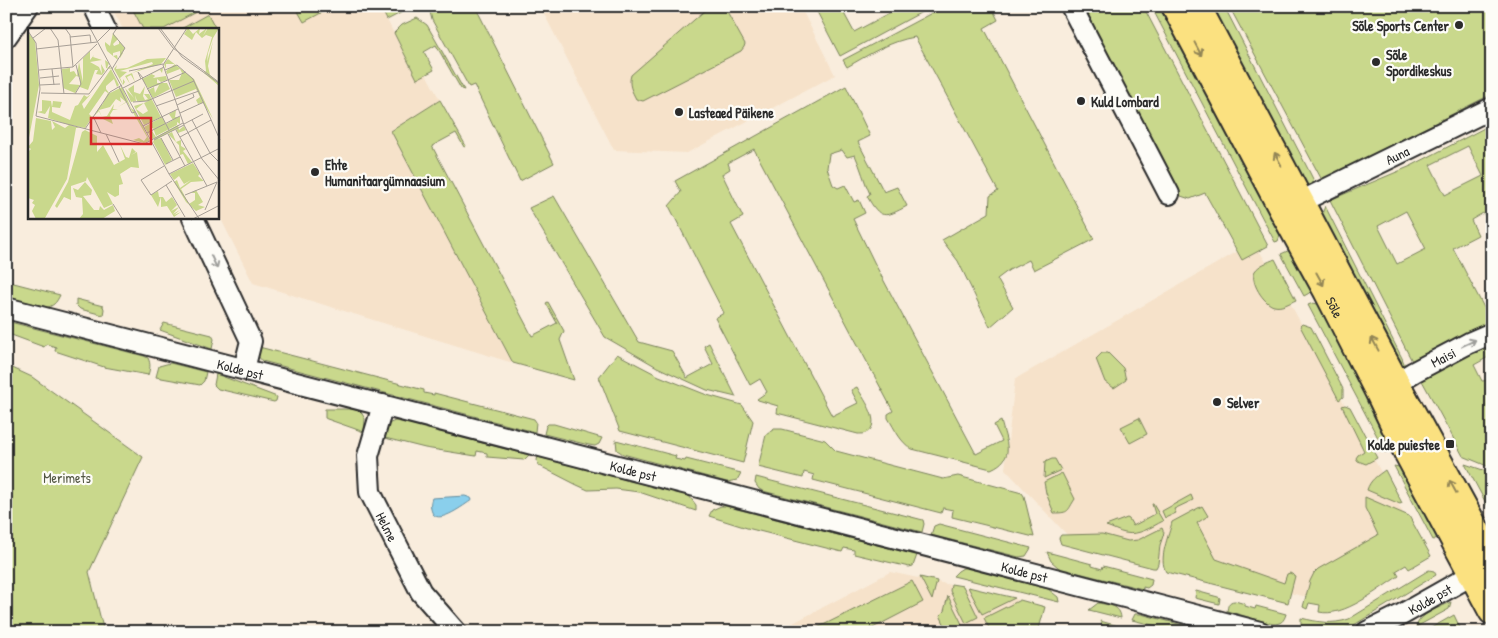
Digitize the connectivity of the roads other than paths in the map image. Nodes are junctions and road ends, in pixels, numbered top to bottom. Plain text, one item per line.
1 (28, 6) edge
2 (94, 6) edge
3 (1071, 6) edge
4 (1175, 6) edge
5 (1197, 6) edge
6 (105, 28) edge
7 (6, 37) edge
8 (1492, 108) edge
9 (1169, 194) dead end
10 (1291, 206) junction
11 (193, 219) edge
12 (6, 308) edge
13 (1492, 332) edge
14 (244, 369) junction
15 (1388, 388) junction
16 (383, 405) junction
17 (1485, 565) edge
18 (1492, 610) edge
19 (456, 632) edge
20 (1260, 632) edge
21 (1367, 632) edge

1 - 7 street
2 - 6 street
3 - 9 street
4 -> 10 main road, Sõle
10 -> 5 main road, Sõle
8 - 10 street, Auna
10 - 15 main road, Sõle
11 -> 14 street
12 - 14 street, Kolde pst
15 -> 13 street, Maisi
14 - 16 street, Kolde pst
15 - 17 main road, Sõle
16 - 19 street, Helme
16 - 20 street, Kolde pst
17 - 18 main road, Sõle
17 - 21 street, Kolde pst

